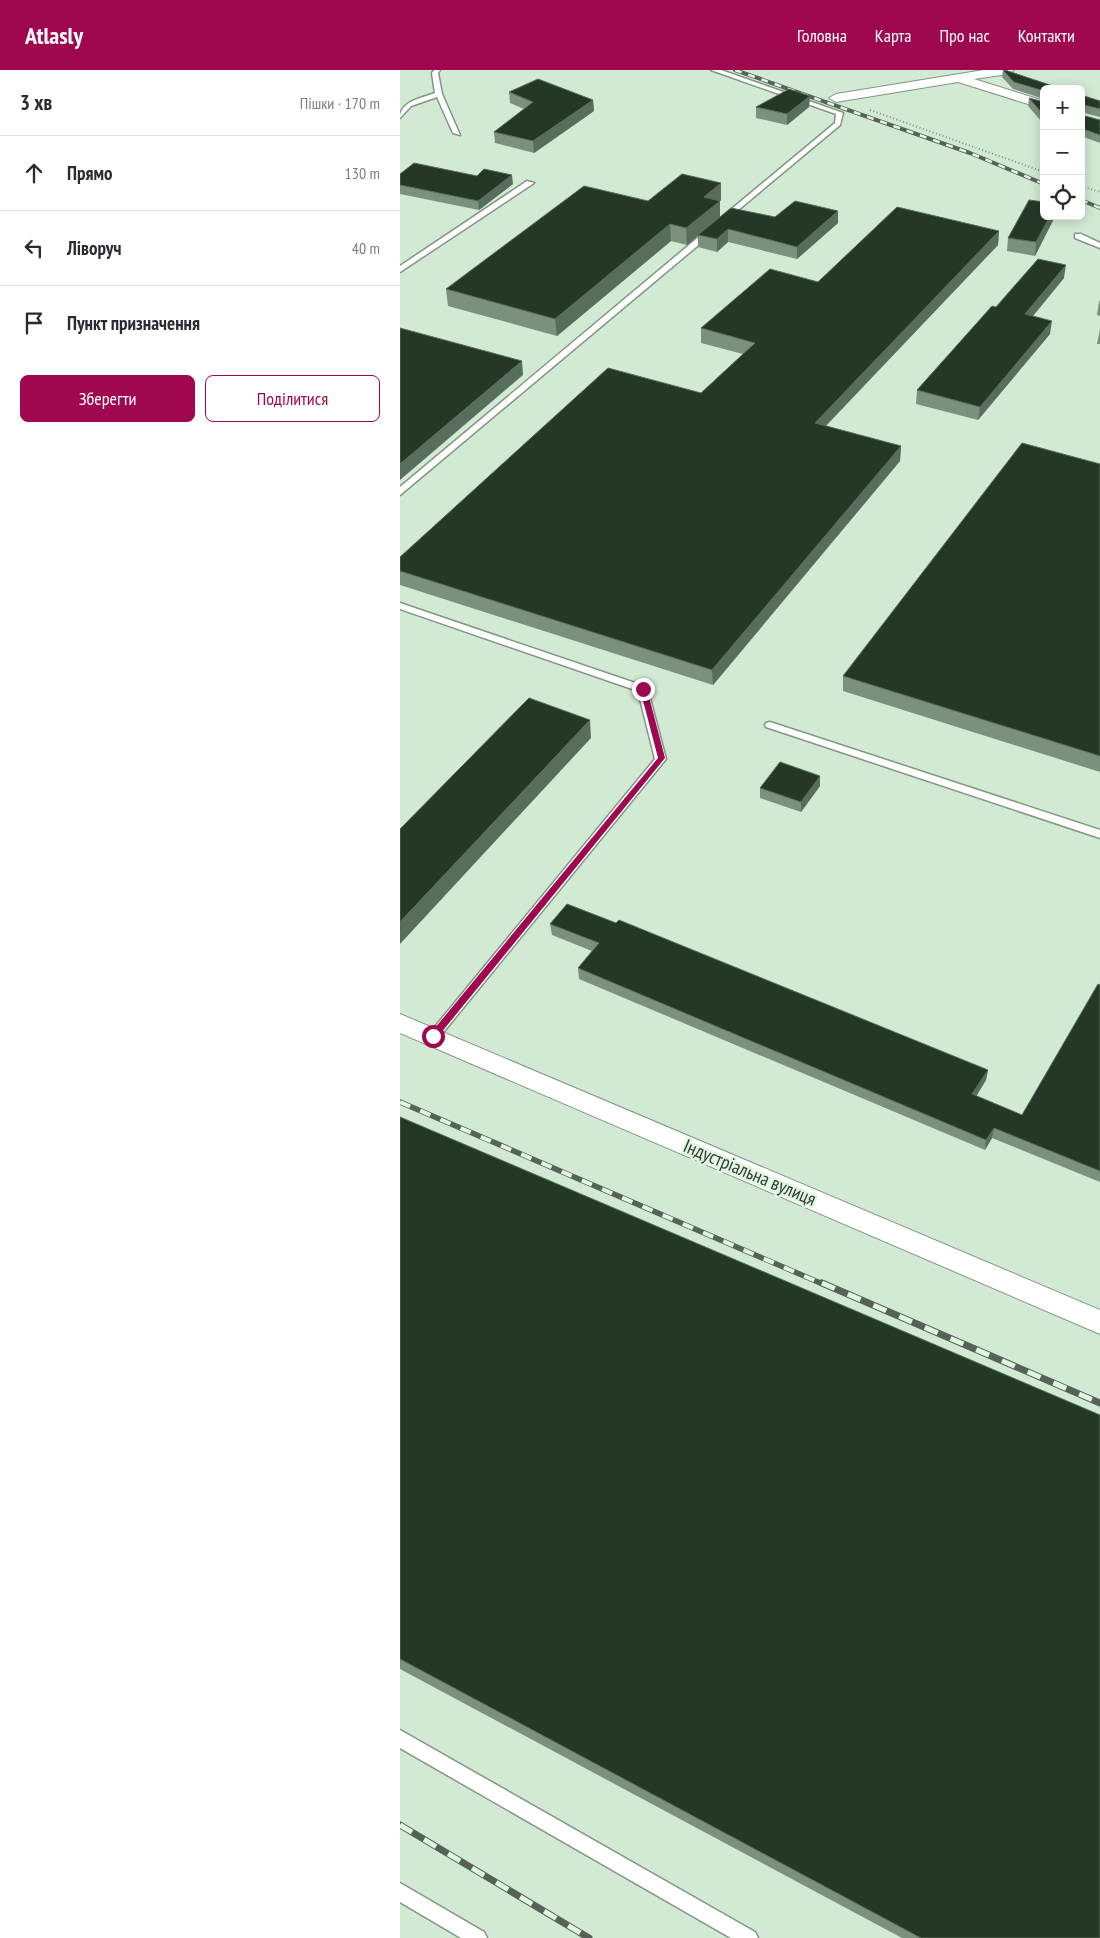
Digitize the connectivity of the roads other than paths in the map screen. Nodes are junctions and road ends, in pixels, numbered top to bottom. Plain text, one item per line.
1 (437, 70) edge
2 (714, 70) edge
3 (1008, 70) edge
4 (959, 79) junction
5 (439, 94) junction
6 (836, 98) road end
7 (1040, 105) edge
8 (400, 116) edge
9 (457, 133) dead end
10 (530, 183) dead end
11 (1078, 236) dead end
12 (1100, 246) edge
13 (400, 270) edge
14 (400, 492) edge
15 (400, 606) edge
16 (770, 725) dead end
17 (1100, 834) edge
18 (400, 1023) edge
19 (433, 1036) junction
20 (1100, 1322) edge
21 (400, 1739) edge
22 (400, 1892) edge
23 (478, 1938) edge
24 (749, 1938) edge

1 - 5 lane
2 - 14 lane
3 - 4 street
4 - 6 street
4 - 7 street
5 - 8 lane
5 - 9 lane
10 - 13 lane
11 - 12 lane
15 - 19 lane
16 - 17 lane
18 - 19 street, Індустріальна вулиця
19 - 20 street, Індустріальна вулиця
21 - 24 lane
22 - 23 lane

